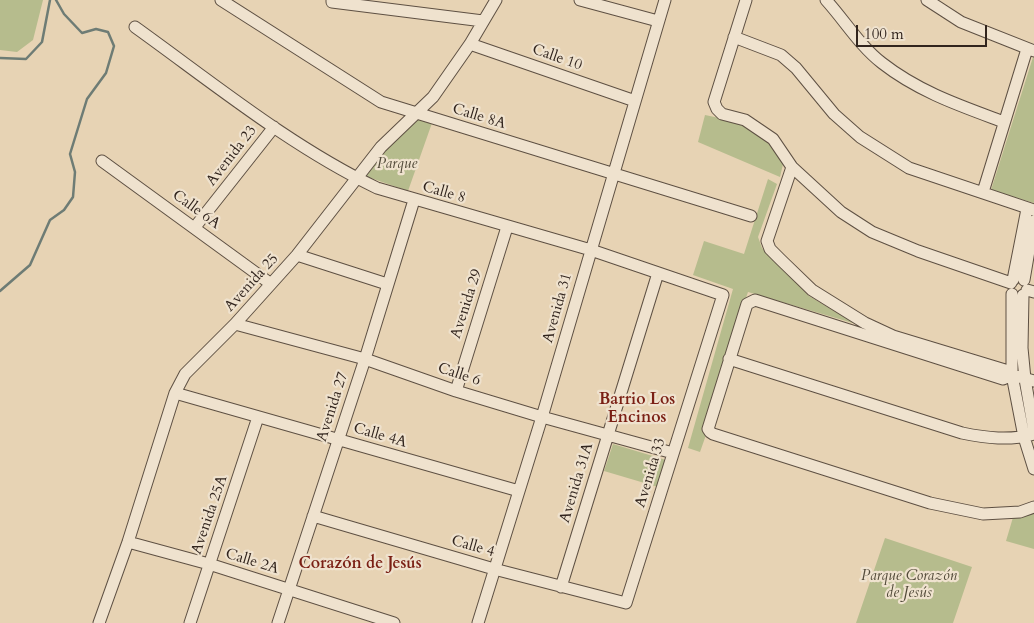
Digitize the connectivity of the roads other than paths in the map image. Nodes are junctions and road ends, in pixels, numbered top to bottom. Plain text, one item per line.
1 (221, 0) edge
2 (496, 0) edge
3 (580, 0) edge
4 (665, 0) edge
5 (746, 0) edge
6 (826, 0) edge
7 (928, 0) edge
8 (332, 1) edge
9 (483, 21) junction
10 (658, 22) junction
11 (135, 27) dead end
12 (734, 37) junction
13 (470, 44) junction
14 (1031, 50) edge
15 (635, 101) junction
16 (416, 114) junction
17 (1004, 122) junction
18 (274, 127) junction
19 (102, 160) dead end
20 (792, 167) junction
21 (613, 174) junction
22 (358, 179) junction
23 (983, 192) junction
24 (414, 200) junction
25 (1031, 210) edge
26 (751, 216) dead end
27 (1034, 221) edge
28 (507, 226) junction
29 (195, 228) junction
30 (591, 250) junction
31 (298, 255) junction
32 (658, 273) junction
33 (271, 284) junction
34 (387, 284) junction
35 (1020, 288) edge
36 (723, 295) joint
37 (236, 324) junction
38 (892, 339) junction
39 (365, 359) junction
40 (729, 359) junction
41 (1012, 375) junction
42 (1030, 380) edge
43 (456, 391) junction
44 (175, 393) junction
45 (258, 417) junction
46 (542, 417) junction
47 (1031, 434) edge
48 (608, 435) junction
49 (339, 440) junction
50 (673, 453) junction
51 (1034, 469) edge
52 (518, 491) junction
53 (1034, 507) edge
54 (313, 516) junction
55 (128, 542) junction
56 (209, 564) junction
57 (494, 569) junction
58 (562, 587) junction
59 (288, 589) junction
60 (626, 603) joint
61 (99, 623) edge
62 (190, 623) edge
63 (278, 623) edge
64 (394, 623) edge
65 (478, 623) edge

1 - 16 street, Calle 8A
2 - 9 street, Avenida 25
3 - 10 street
4 - 10 street, Avenida 31
5 - 12 street
6 - 17 street
7 - 14 street
8 - 9 street
9 - 13 street, Avenida 25
10 - 15 street, Avenida 31
11 - 18 street, Calle 8
12 - 20 street
12 - 23 street
13 - 15 street, Calle 10
13 - 16 street, Avenida 25
14 - 17 street
15 - 21 street, Avenida 31
16 - 21 street, Calle 8A
16 - 22 street, Avenida 25
17 - 23 street
18 - 22 street, Calle 8
18 - 29 street, Avenida 23
19 - 29 street, Calle 6A
20 - 35 street
20 - 38 street
21 - 26 street, Calle 8A
21 - 30 street, Avenida 31
22 - 24 street, Calle 8
22 - 31 street, Avenida 25
23 - 25 street
24 - 28 street, Calle 8
24 - 34 street, Avenida 27
25 - 35 street
27 - 35 street
28 - 30 street, Calle 8
28 - 43 street, Avenida 29
29 - 33 street, Calle 6A
30 - 32 street, Calle 8
30 - 46 street, Avenida 31
31 - 33 street, Avenida 25
31 - 34 street
32 - 36 street, Calle 8
32 - 48 street, Avenida 31A
33 - 37 street, Avenida 25
34 - 39 street, Avenida 27
35 - 41 street
35 - 42 street
36 - 50 street, Avenida 33
37 - 39 street, Calle 6
37 - 44 street, Avenida 25
38 - 40 street
38 - 41 street
39 - 43 street, Calle 6
39 - 49 street, Avenida 27
40 - 47 street
40 - 53 street
41 - 42 street
41 - 47 street
42 - 47 street
43 - 46 street, Calle 6
44 - 45 street, Calle 4A
44 - 55 street, Avenida 25
45 - 49 street, Calle 4A
45 - 56 street, Avenida 25A
46 - 48 street, Calle 6
46 - 52 street, Avenida 31
47 - 51 street
48 - 50 street, Calle 6
48 - 58 street, Avenida 31A
49 - 52 street, Calle 4A
49 - 54 street, Avenida 27
50 - 60 street, Avenida 33
52 - 57 street, Avenida 31
54 - 57 street, Calle 4
54 - 59 street, Avenida 27
55 - 56 street, Calle 2A
55 - 61 street, Avenida 25
56 - 59 street, Calle 2A
56 - 62 street, Avenida 25A
57 - 58 street, Calle 4
57 - 65 street, Avenida 31
58 - 60 street, Calle 4
59 - 63 street, Avenida 27
59 - 64 street, Calle 2A

